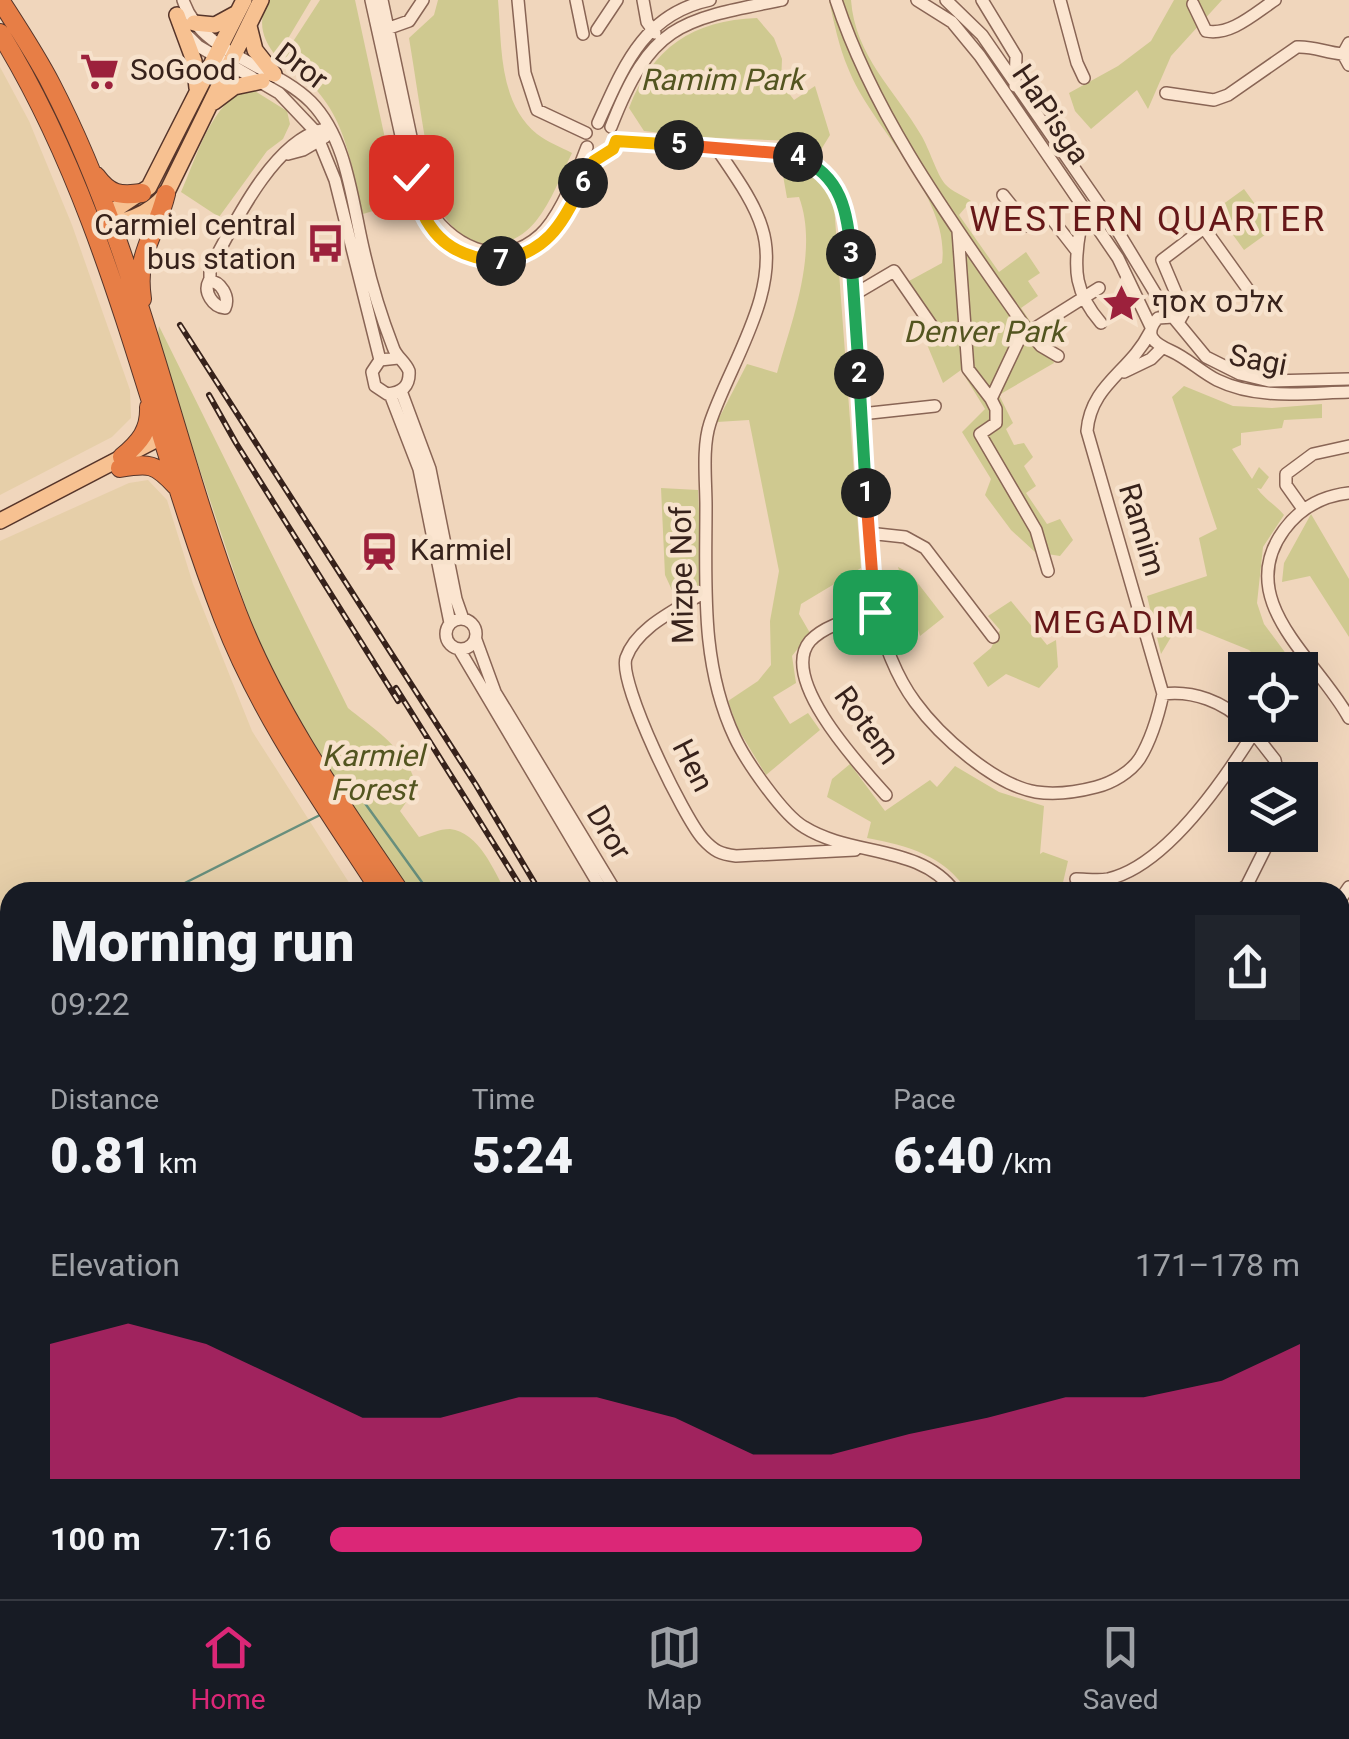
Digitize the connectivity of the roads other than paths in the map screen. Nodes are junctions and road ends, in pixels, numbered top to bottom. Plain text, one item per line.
1 (0, 0) edge
2 (261, 0) edge
3 (371, 0) edge
4 (382, 0) edge
5 (423, 0) edge
6 (518, 0) edge
7 (576, 0) edge
8 (617, 0) edge
9 (643, 0) edge
10 (710, 0) edge
11 (782, 0) edge
12 (836, 0) edge
13 (918, 0) edge
14 (946, 0) edge
15 (982, 0) edge
16 (1060, 0) edge
17 (1275, 0) edge
18 (1194, 1) edge
19 (178, 5) edge
20 (240, 7) edge
21 (194, 23) junction
22 (249, 26) junction
23 (385, 29) junction
24 (597, 30) dead end
25 (0, 33) edge
26 (583, 34) dead end
27 (656, 34) junction
28 (226, 54) junction
29 (1347, 54) edge
30 (268, 77) junction
31 (1084, 78) dead end
32 (1010, 90) junction
33 (1166, 93) dead end
34 (197, 94) junction
35 (211, 104) junction
36 (303, 116) junction
37 (604, 125) junction
38 (330, 129) junction
39 (317, 136) junction
40 (587, 140) junction
41 (616, 141) junction
42 (300, 146) junction
43 (718, 149) junction
44 (601, 154) junction
45 (329, 162) junction
46 (87, 164) junction
47 (142, 193) junction
48 (166, 194) junction
49 (1003, 195) dead end
50 (104, 221) junction
51 (958, 227) junction
52 (1080, 230) dead end
53 (1076, 250) junction
54 (210, 281) dead end
55 (1099, 288) dead end
56 (855, 294) junction
57 (1252, 294) dead end
58 (1081, 300) junction
59 (372, 301) junction
60 (1101, 323) dead end
61 (1177, 323) junction
62 (934, 329) dead end
63 (1150, 329) junction
64 (1027, 330) junction
65 (149, 344) junction
66 (1164, 348) junction
67 (1058, 356) dead end
68 (398, 358) junction
69 (380, 360) junction
70 (1120, 373) junction
71 (1349, 379) edge
72 (147, 386) junction
73 (396, 392) junction
74 (1349, 392) edge
75 (990, 400) junction
76 (934, 406) dead end
77 (862, 414) junction
78 (169, 440) junction
79 (1349, 446) edge
80 (121, 463) junction
81 (1349, 494) edge
82 (182, 495) junction
83 (1304, 509) junction
84 (0, 521) edge
85 (868, 533) junction
86 (1048, 571) dead end
87 (706, 591) junction
88 (875, 612) junction
89 (457, 621) junction
90 (993, 636) dead end
91 (476, 640) junction
92 (459, 650) junction
93 (1163, 694) junction
94 (1228, 711) edge
95 (1349, 718) edge
96 (1242, 742) edge
97 (886, 794) dead end
98 (335, 807) junction
99 (864, 850) junction
100 (1264, 852) edge
101 (1076, 879) dead end
102 (376, 882) edge
103 (392, 882) edge
104 (597, 882) edge
105 (610, 882) edge
106 (943, 882) edge
107 (1248, 882) edge

1 - 46 highway
2 - 22 main road
3 - 23 street
4 - 23 street
5 - 23 street
6 - 40 street
7 - 26 street
8 - 24 street
9 - 27 street
10 - 27 street
11 - 27 street
12 - 51 street
13 - 32 street, HaPisga
14 - 32 street, HaPisga
15 - 32 street, HaPisga
16 - 31 street
17 - 18 street
19 - 21 street
19 - 28 street
19 - 34 main road
20 - 21 main road
20 - 28 main road
21 - 28 street
22 - 28 main road
22 - 30 main road
23 - 40 street
23 - 44 street
25 - 50 highway
27 - 37 street
28 - 30 street, Dror
28 - 34 main road
28 - 35 main road
29 - 33 street
30 - 35 main road
30 - 36 street, Dror
30 - 38 street, Dror
32 - 61 street, HaPisga
32 - 63 street, HaPisga
34 - 47 main road
35 - 48 main road
36 - 39 street, Dror
36 - 42 street
37 - 40 street
37 - 41 street
38 - 39 street
38 - 59 street, Dror
39 - 42 street
39 - 45 street, Dror
40 - 44 street
41 - 43 street
41 - 44 street
42 - 45 street
42 - 54 street
43 - 56 street
43 - 87 street, Mizpe Nof
45 - 59 street, Dror
46 - 47 highway
46 - 50 highway
47 - 50 main road
48 - 50 main road
48 - 65 highway
49 - 53 street
50 - 65 highway
50 - 72 highway
51 - 64 street
51 - 75 street
52 - 53 street
53 - 58 street
55 - 58 street
56 - 62 street
56 - 77 street
57 - 61 street
58 - 60 street
58 - 64 street
59 - 68 street, Dror
59 - 69 street, Dror
61 - 63 street
61 - 66 street
61 - 71 street, Sagi
63 - 66 street
63 - 70 street, Ramim
64 - 67 street
64 - 75 street
65 - 78 highway
66 - 70 street, Ramim
66 - 74 street, Sagi
68 - 69 street
68 - 73 street
69 - 73 street
70 - 93 street, Ramim
72 - 78 highway
72 - 80 highway
73 - 89 street
75 - 86 street
76 - 77 street
77 - 85 street
78 - 80 main road
78 - 82 highway
78 - 98 highway
79 - 83 street
80 - 82 highway
80 - 84 main road
81 - 83 street
82 - 98 highway
83 - 95 street
85 - 88 street
85 - 90 street
87 - 99 street, Mizpe Nof
87 - 99 street, Hen
88 - 93 street
88 - 97 street, Rotem
89 - 91 street
89 - 92 street
91 - 92 street
91 - 105 street, Dror
92 - 104 street, Dror
93 - 94 street
96 - 101 street
98 - 102 highway
98 - 103 highway
99 - 106 street, Mizpe Nof
100 - 107 street

